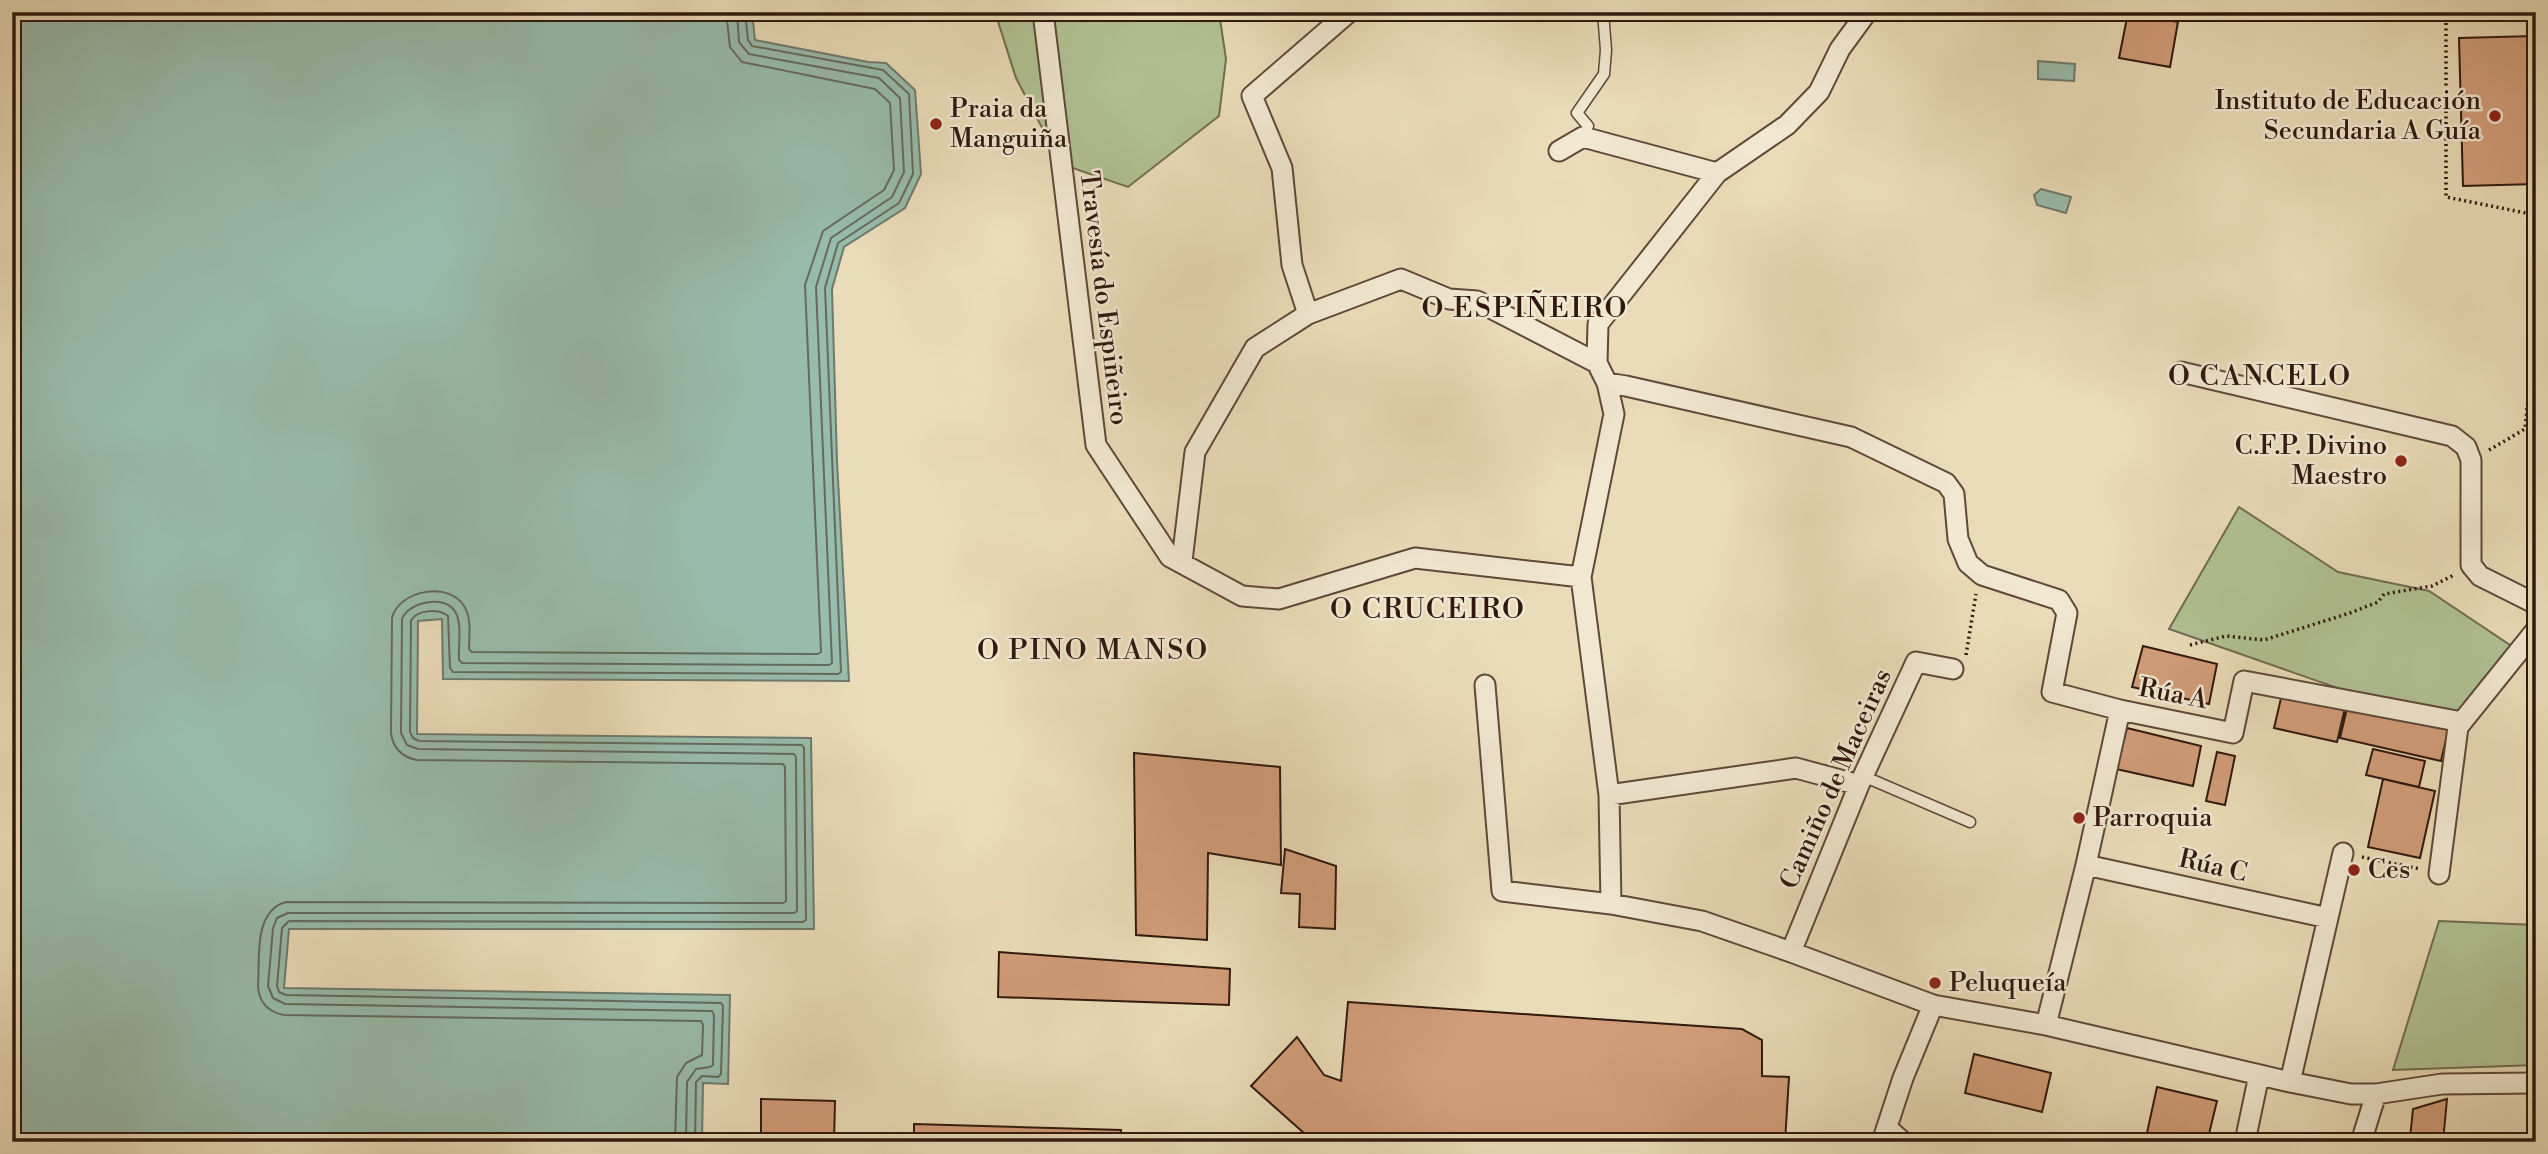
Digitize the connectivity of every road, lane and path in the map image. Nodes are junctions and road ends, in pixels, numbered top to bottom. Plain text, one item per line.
1 (1043, 12) edge
2 (1349, 12) edge
3 (1603, 12) edge
4 (1867, 12) edge
5 (2446, 12) edge
6 (1583, 137) junction
7 (1559, 151) dead end
8 (1717, 173) junction
9 (2536, 215) edge
10 (1308, 314) junction
11 (2536, 319) edge
12 (1597, 363) junction
13 (2181, 372) dead end
14 (1607, 383) junction
15 (2470, 460) junction
16 (1182, 561) junction
17 (2470, 565) junction
18 (1975, 569) junction
19 (1581, 578) junction
20 (2536, 604) edge
21 (2536, 630) edge
22 (2190, 645) dead end
23 (1953, 669) joint
24 (1485, 685) dead end
25 (2120, 710) junction
26 (2462, 722) junction
27 (1861, 781) junction
28 (1609, 795) junction
29 (1970, 822) dead end
30 (2343, 853) joint
31 (2086, 865) junction
32 (2439, 874) joint
33 (1611, 904) junction
34 (2328, 919) junction
35 (1791, 952) junction
36 (1933, 1005) junction
37 (2046, 1025) junction
38 (2259, 1075) junction
39 (2290, 1082) junction
40 (2536, 1083) edge
41 (2376, 1094) junction
42 (2247, 1132) dead end
43 (1884, 1135) edge
44 (1903, 1142) edge
45 (2361, 1142) edge

1 - 16 street, Travesía do Espiñeiro
2 - 10 street
3 - 6 lane
4 - 8 street
5 - 9 path
6 - 7 street
6 - 8 street
8 - 12 street
10 - 12 street
10 - 16 street
11 - 15 path
12 - 14 street
13 - 15 street
14 - 18 street
14 - 19 street
15 - 17 street
16 - 19 street, Travesía do Espiñeiro
17 - 20 street
17 - 22 path
18 - 23 path
18 - 25 street, Rúa A
19 - 28 street
21 - 26 street
23 - 27 street, Camiño de Maceiras
24 - 33 street
25 - 26 street, Rúa A
25 - 31 street
26 - 32 street
27 - 28 street
27 - 29 lane
27 - 35 street, Camiño de Maceiras
28 - 33 street
30 - 32 path
30 - 34 street
31 - 34 street, Rúa C
31 - 37 street
33 - 35 street
34 - 39 street
35 - 36 street
36 - 37 street
36 - 43 street
37 - 38 street
38 - 39 street
38 - 42 street
39 - 41 street
40 - 41 street
41 - 45 street
43 - 44 street

